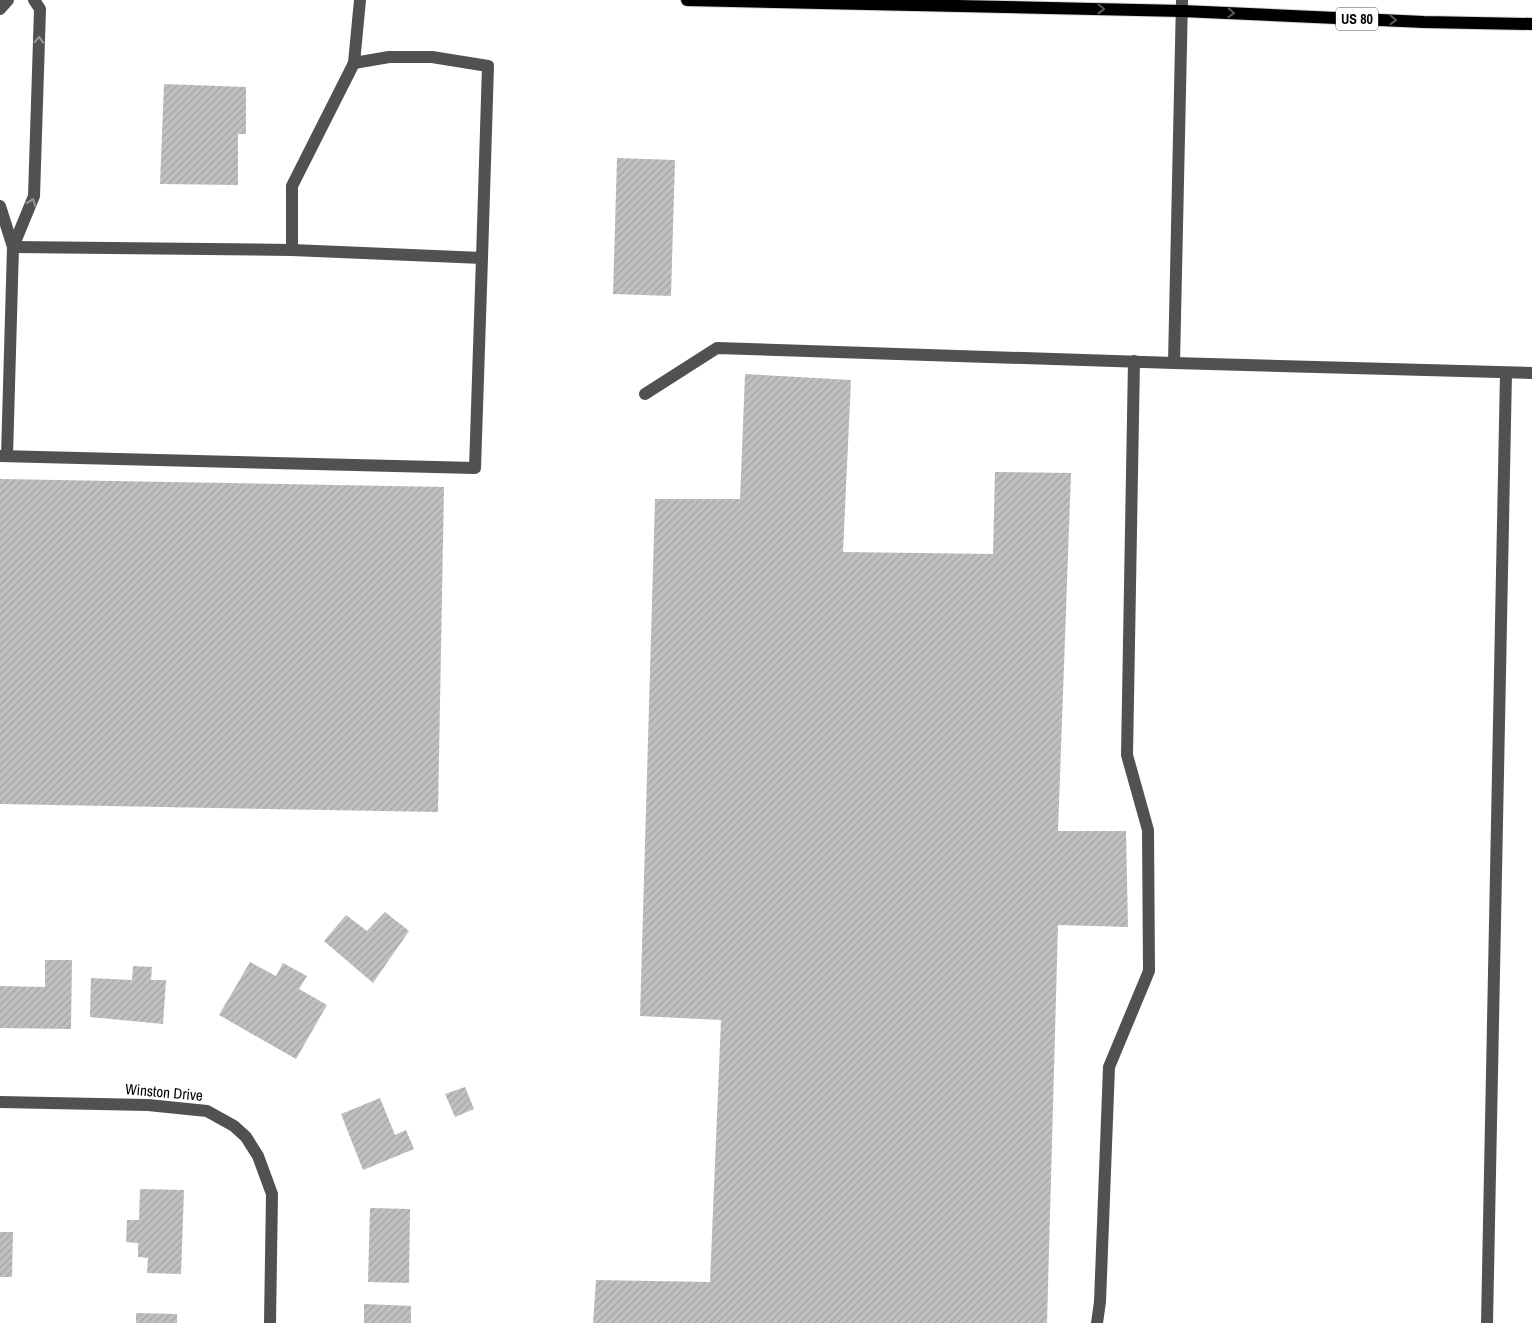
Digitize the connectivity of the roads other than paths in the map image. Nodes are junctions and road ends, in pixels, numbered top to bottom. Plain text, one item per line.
1 (8, 0) edge
2 (34, 0) edge
3 (360, 0) edge
4 (687, 0) edge
5 (1182, 5) edge
6 (0, 9) edge
7 (1532, 24) edge
8 (354, 63) junction
9 (0, 206) edge
10 (13, 247) junction
11 (292, 250) junction
12 (482, 258) junction
13 (1134, 361) junction
14 (1174, 363) junction
15 (1506, 372) junction
16 (1532, 373) edge
17 (645, 394) dead end
18 (4, 456) edge
19 (0, 1102) edge
20 (270, 1323) edge
21 (1097, 1323) edge
22 (1487, 1323) edge

1 - 6 street
10 -> 2 street
3 - 8 street
4 -> 5 main road, US 80
5 -> 7 main road, US 80
5 - 14 street
8 - 11 street
8 - 12 street
9 - 10 street
10 - 11 street
10 - 18 street
11 - 12 street
12 - 18 street
13 - 14 street
13 - 17 street
13 - 21 street
14 - 15 street
15 - 16 street
15 - 22 street
19 - 20 street, Winston Drive

